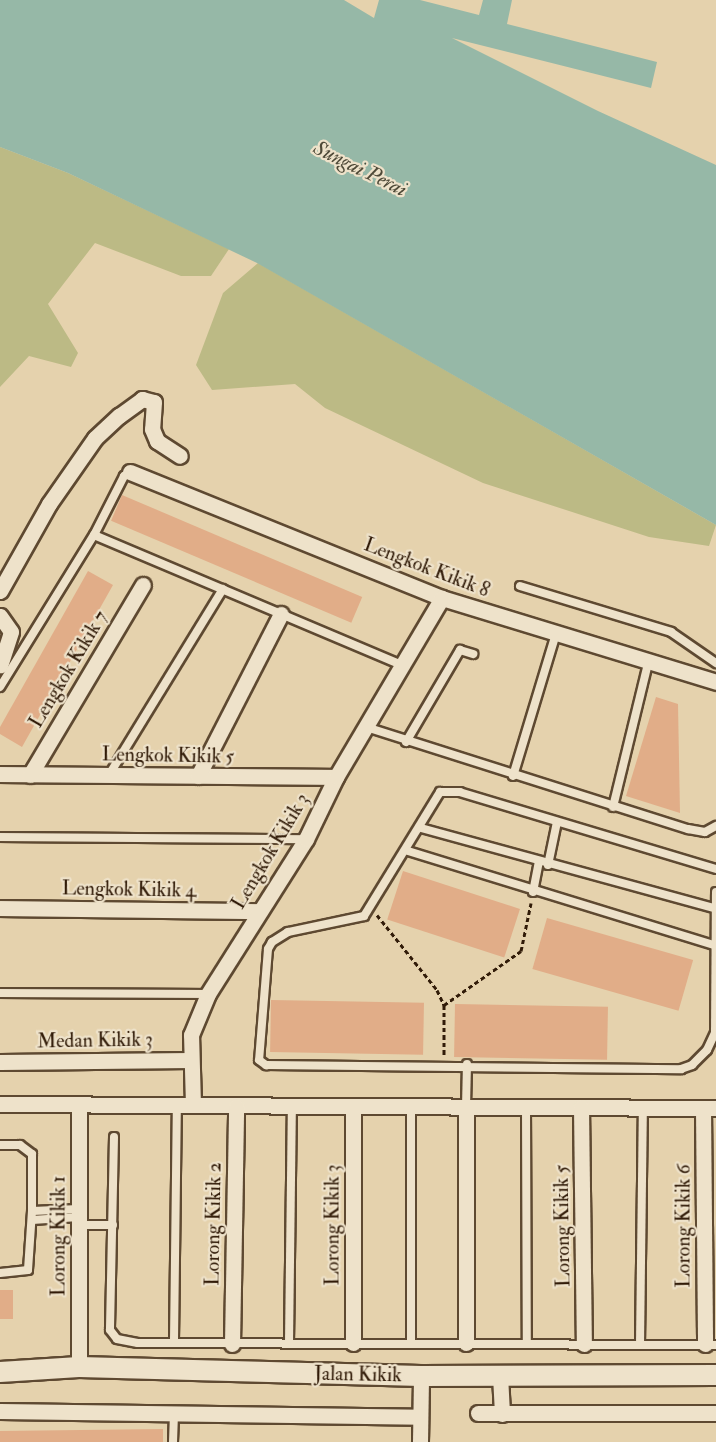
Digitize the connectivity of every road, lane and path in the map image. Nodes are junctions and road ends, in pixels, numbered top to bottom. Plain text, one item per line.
1 (180, 456) dead end
2 (130, 472) joint
3 (94, 535) junction
4 (143, 585) dead end
5 (520, 586) dead end
6 (223, 590) junction
7 (0, 591) edge
8 (442, 598) junction
9 (281, 614) junction
10 (0, 616) edge
11 (556, 634) junction
12 (473, 654) dead end
13 (648, 663) junction
14 (716, 663) edge
15 (0, 665) edge
16 (402, 665) junction
17 (716, 682) edge
18 (0, 687) edge
19 (366, 727) junction
20 (406, 742) junction
21 (0, 774) edge
22 (30, 775) junction
23 (109, 775) junction
24 (198, 776) junction
25 (513, 776) junction
26 (336, 777) junction
27 (613, 807) junction
28 (557, 822) junction
29 (716, 826) edge
30 (422, 828) junction
31 (0, 837) edge
32 (306, 839) junction
33 (408, 851) junction
34 (539, 862) junction
35 (548, 865) junction
36 (716, 869) edge
37 (533, 892) junction
38 (716, 892) edge
39 (0, 908) edge
40 (713, 908) junction
41 (372, 909) junction
42 (258, 911) junction
43 (713, 945) junction
44 (0, 993) edge
45 (208, 994) junction
46 (444, 1005) junction
47 (191, 1060) junction
48 (0, 1062) edge
49 (444, 1064) junction
50 (467, 1064) junction
51 (0, 1104) edge
52 (80, 1104) junction
53 (177, 1105) junction
54 (193, 1105) junction
55 (237, 1106) junction
56 (292, 1106) junction
57 (353, 1106) junction
58 (411, 1106) junction
59 (466, 1107) junction
60 (526, 1107) junction
61 (581, 1107) junction
62 (643, 1108) junction
63 (710, 1108) edge
64 (114, 1137) dead end
65 (0, 1145) edge
66 (32, 1211) junction
67 (79, 1217) junction
68 (32, 1220) junction
69 (113, 1225) junction
70 (0, 1273) edge
71 (174, 1340) junction
72 (289, 1343) junction
73 (353, 1343) junction
74 (466, 1343) junction
75 (527, 1343) junction
76 (232, 1344) junction
77 (411, 1344) junction
78 (584, 1344) junction
79 (640, 1344) junction
80 (710, 1345) edge
81 (79, 1367) junction
82 (0, 1372) edge
83 (500, 1375) junction
84 (716, 1375) edge
85 (422, 1376) junction
86 (0, 1411) edge
87 (174, 1411) junction
88 (478, 1413) dead end
89 (716, 1413) edge
90 (502, 1414) junction
91 (420, 1417) junction
92 (173, 1442) edge
93 (420, 1442) edge

1 - 7 street
2 - 3 lane
2 - 8 street, Lengkok Kikik 8
3 - 6 lane
3 - 18 lane
4 - 22 street, Lengkok Kikik 7
5 - 14 lane
6 - 9 lane
6 - 23 lane
8 - 11 street, Lengkok Kikik 8
8 - 16 street, Lengkok Kikik 3
9 - 16 lane
9 - 24 street
10 - 15 street
11 - 13 street, Lengkok Kikik 8
11 - 25 lane
12 - 20 lane
13 - 17 street, Lengkok Kikik 8
13 - 27 lane
16 - 19 street, Lengkok Kikik 3
19 - 20 lane
19 - 26 street, Lengkok Kikik 3
20 - 25 lane
21 - 22 street, Lengkok Kikik 5
22 - 23 street, Lengkok Kikik 5
23 - 24 street, Lengkok Kikik 5
24 - 26 street, Lengkok Kikik 5
25 - 27 lane
26 - 32 street, Lengkok Kikik 3
27 - 29 lane
28 - 30 lane
28 - 35 lane
28 - 36 lane
30 - 33 lane
30 - 34 lane
31 - 32 lane
32 - 42 street, Lengkok Kikik 3
33 - 37 lane
33 - 41 lane
34 - 35 lane
34 - 37 lane
35 - 40 lane
37 - 43 lane
37 - 46 path
38 - 40 lane
39 - 42 street, Lengkok Kikik 4
40 - 43 lane
41 - 46 path
41 - 49 lane
42 - 45 street, Lengkok Kikik 3
43 - 50 lane
44 - 45 lane
45 - 47 street, Lengkok Kikik 3
46 - 49 path
47 - 48 street, Medan Kikik 3
47 - 54 street, Lengkok Kikik 3
49 - 50 lane
50 - 59 lane
51 - 52 street
52 - 53 street
52 - 67 street, Lorong Kikik 1
53 - 54 street
53 - 71 lane
54 - 55 street
55 - 56 street
55 - 76 street, Lorong Kikik 2
56 - 57 street
56 - 72 lane
57 - 58 street
57 - 73 street, Lorong Kikik 3
58 - 59 street
58 - 77 lane
59 - 60 street
59 - 74 street
60 - 61 street
60 - 75 lane
61 - 62 street
61 - 78 street, Lorong Kikik 5
62 - 63 street
62 - 79 lane
63 - 80 street, Lorong Kikik 6
64 - 69 lane
65 - 66 lane
66 - 67 lane
66 - 68 lane
67 - 68 lane
67 - 69 lane
67 - 81 street, Lorong Kikik 1
68 - 70 lane
69 - 71 lane
71 - 76 lane
72 - 73 lane
72 - 76 lane
73 - 77 lane
74 - 75 lane
74 - 77 lane
75 - 78 lane
78 - 79 lane
79 - 80 lane
81 - 82 street, Jalan Kikik
81 - 85 street, Jalan Kikik
83 - 84 street, Jalan Kikik
83 - 85 street, Jalan Kikik
83 - 90 street
85 - 91 street
86 - 87 street, Jalan Kikik
87 - 91 street, Jalan Kikik
87 - 92 lane
88 - 90 street
89 - 90 street
91 - 93 street

